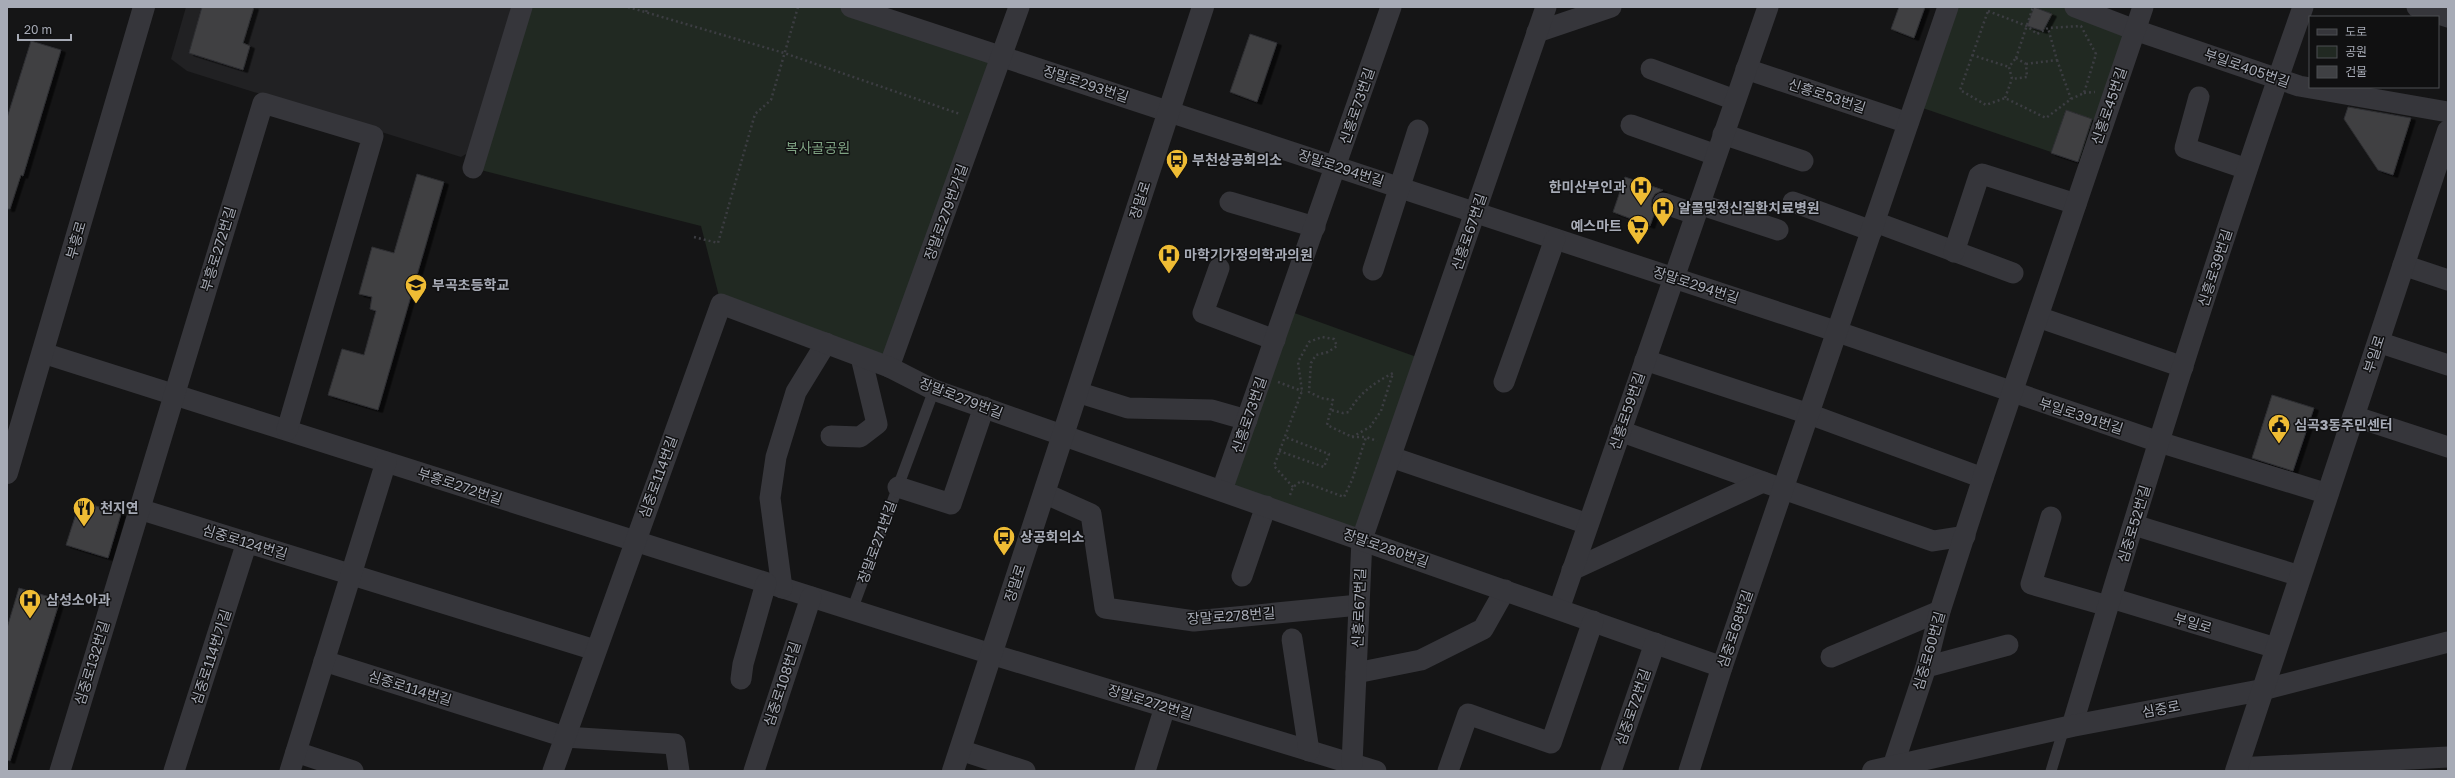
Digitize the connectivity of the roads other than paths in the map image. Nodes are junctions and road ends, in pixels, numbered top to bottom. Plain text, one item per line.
1 (144, 7) edge
2 (522, 7) edge
3 (851, 7) edge
4 (1019, 7) edge
5 (1203, 7) edge
6 (1391, 7) edge
7 (1546, 7) edge
8 (1611, 7) edge
9 (1768, 7) edge
10 (1948, 7) edge
11 (2075, 7) edge
12 (2143, 7) edge
13 (2303, 7) edge
14 (2417, 7) edge
15 (876, 11) edge
16 (2448, 17) edge
17 (2135, 30) junction
18 (1537, 32) junction
19 (1003, 57) junction
20 (1651, 69) dead end
21 (1746, 69) junction
22 (2278, 79) junction
23 (2309, 88) edge
24 (2311, 88) edge
25 (2199, 97) dead end
26 (1736, 100) junction
27 (1169, 111) junction
28 (2448, 112) edge
29 (1908, 123) junction
30 (1631, 125) dead end
31 (1418, 130) dead end
32 (2448, 131) edge
33 (1723, 134) junction
34 (1716, 155) junction
35 (1803, 161) dead end
36 (1336, 166) junction
37 (473, 168) dead end
38 (2247, 169) junction
39 (1399, 187) junction
40 (1230, 202) dead end
41 (1663, 202) dead end
42 (1793, 202) dead end
43 (2076, 204) junction
44 (1697, 209) junction
45 (1476, 213) junction
46 (1315, 227) junction
47 (1873, 227) junction
48 (1778, 230) dead end
49 (1555, 239) junction
50 (1954, 252) junction
51 (2404, 266) junction
52 (1219, 268) dead end
53 (1373, 270) dead end
54 (2013, 273) dead end
55 (1673, 278) junction
56 (2448, 280) edge
57 (721, 304) joint
58 (2038, 317) junction
59 (1838, 332) junction
60 (1275, 340) junction
61 (2378, 342) junction
62 (826, 343) junction
63 (43, 353) junction
64 (861, 357) junction
65 (1645, 360) junction
66 (2448, 365) edge
67 (889, 367) junction
68 (2183, 367) junction
69 (1504, 382) dead end
70 (934, 390) junction
71 (1077, 392) junction
72 (2012, 393) junction
73 (173, 394) junction
74 (984, 407) junction
75 (1809, 414) junction
76 (2354, 416) junction
77 (1247, 420) junction
78 (287, 430) junction
79 (1620, 431) junction
80 (1063, 434) junction
81 (831, 436) dead end
82 (2159, 442) junction
83 (2448, 447) edge
84 (1393, 452) junction
85 (386, 462) junction
86 (7, 473) edge
87 (1983, 478) junction
88 (1763, 482) junction
89 (898, 487) junction
90 (1784, 488) junction
91 (1222, 490) junction
92 (1044, 493) junction
93 (2328, 494) junction
94 (1274, 508) junction
95 (139, 509) junction
96 (2051, 518) dead end
97 (1588, 524) junction
98 (2134, 525) junction
99 (1965, 536) junction
100 (1362, 540) junction
101 (634, 541) junction
102 (247, 542) junction
103 (1572, 570) junction
104 (351, 574) junction
105 (1242, 576) dead end
106 (2300, 576) junction
107 (774, 585) junction
108 (1505, 590) junction
109 (811, 597) junction
110 (2109, 602) junction
111 (1359, 605) junction
112 (1559, 609) junction
113 (852, 610) junction
114 (1940, 611) junction
115 (1593, 621) junction
116 (1292, 639) dead end
117 (2448, 642) edge
118 (1655, 643) junction
119 (2008, 645) dead end
120 (2276, 648) junction
121 (596, 650) junction
122 (991, 654) junction
123 (1831, 657) dead end
124 (324, 661) junction
125 (1722, 667) junction
126 (1926, 667) junction
127 (1356, 673) junction
128 (741, 679) dead end
129 (2262, 690) junction
130 (1165, 707) junction
131 (2068, 727) junction
132 (565, 736) junction
133 (960, 750) junction
134 (1309, 751) junction
135 (2448, 757) edge
136 (293, 762) edge
137 (1352, 764) junction
138 (1883, 769) edge
139 (2236, 770) edge
140 (60, 771) edge
141 (174, 771) edge
142 (353, 771) edge
143 (553, 771) edge
144 (679, 771) edge
145 (754, 771) edge
146 (953, 771) edge
147 (1025, 771) edge
148 (1145, 771) edge
149 (1376, 771) edge
150 (1448, 771) edge
151 (1611, 771) edge
152 (1689, 771) edge
153 (2051, 771) edge

1 - 63 street, 부흥로
2 - 37 street
3 - 15 street, 장말로293번길
4 - 19 street
5 - 27 street, 장말로
6 - 36 street, 신흥로73번길
7 - 18 street, 신흥로67번길
8 - 18 street
9 - 21 street, 신흥로59번길
10 - 29 street
11 - 17 street, 부일로405번길
12 - 17 street, 신흥로45번길
13 - 22 street, 신흥로39번길
14 - 16 street
15 - 19 street, 장말로293번길
17 - 22 street, 부일로405번길
17 - 43 street, 신흥로45번길
18 - 45 street, 신흥로67번길
19 - 27 street, 장말로293번길
19 - 67 street, 장말로279번가길
20 - 26 street
21 - 26 street, 신흥로59번길
21 - 29 street, 신흥로53번길
22 - 23 street, 부일로405번길
22 - 38 street, 신흥로39번길
24 - 28 street, 부일로405번길
25 - 38 street
26 - 33 street, 신흥로59번길
27 - 36 street, 장말로294번길
27 - 71 street, 장말로
29 - 47 street
30 - 34 street
31 - 39 street, 장말로294번길
32 - 51 street, 부일로
33 - 34 street, 신흥로59번길
33 - 35 street
34 - 44 street, 신흥로59번길
36 - 39 street, 장말로294번길
36 - 46 street, 신흥로73번길
38 - 68 street, 신흥로39번길
39 - 45 street, 장말로294번길
39 - 53 street, 장말로294번길
40 - 46 street
41 - 44 street
42 - 47 street
43 - 50 street
43 - 58 street, 신흥로45번길
44 - 48 street
44 - 55 street, 신흥로59번길
45 - 49 street, 장말로294번길
45 - 84 street, 신흥로67번길
46 - 60 street, 신흥로73번길
47 - 50 street
47 - 59 street
49 - 55 street, 장말로294번길
49 - 69 street
50 - 54 street
51 - 56 street
51 - 61 street, 부일로
52 - 60 street
55 - 59 street, 장말로294번길
55 - 65 street, 신흥로59번길
57 - 62 street, 장말로279번길
57 - 101 street, 심중로114번길
58 - 68 street
58 - 72 street, 신흥로45번길
59 - 72 street, 부일로391번길
59 - 75 street, 심중로68번길
60 - 77 street, 신흥로73번길
61 - 66 street
61 - 76 street, 부일로
62 - 64 street, 장말로279번길
62 - 107 street
63 - 73 street, 부흥로272번길
63 - 86 street, 부흥로
64 - 67 street, 장말로279번길
64 - 81 street
65 - 75 street
65 - 79 street, 신흥로59번길
67 - 70 street, 장말로279번길
68 - 82 street, 신흥로39번길
70 - 74 street, 장말로279번길
70 - 89 lane
71 - 77 street
71 - 80 street, 장말로
72 - 82 street, 부일로391번길
72 - 87 street, 심중로60번길
73 - 78 street, 부흥로272번길
73 - 78 street, 부흥로272번길
73 - 95 street, 심중로132번길
74 - 80 street, 장말로279번길
74 - 89 street, 장말로271번길
75 - 87 street
75 - 90 street, 심중로68번길
76 - 83 street
76 - 93 street, 부일로
77 - 91 street, 신흥로73번길
78 - 85 street, 부흥로272번길
79 - 88 street
79 - 97 street, 신흥로59번길
80 - 91 street, 장말로280번길
80 - 92 street, 장말로
82 - 93 street, 부일로391번길
82 - 98 street, 심중로52번길
84 - 97 street
84 - 100 street, 신흥로67번길
85 - 101 street, 부흥로272번길
85 - 104 street
87 - 99 street, 심중로60번길
88 - 90 street
88 - 103 street
89 - 113 lane, 장말로271번길
90 - 99 street
90 - 125 street, 심중로68번길
91 - 94 street, 장말로280번길
92 - 111 street, 장말로278번길
92 - 122 street, 장말로
93 - 106 street, 부일로
94 - 100 street, 장말로280번길
94 - 105 street
95 - 102 street, 심중로124번길
95 - 140 street, 심중로132번길
96 - 110 street
97 - 103 street, 신흥로59번길
98 - 106 street
98 - 110 street, 심중로52번길
99 - 114 street, 심중로60번길
100 - 108 street, 장말로280번길
100 - 111 street, 신흥로67번길
101 - 107 street
101 - 121 street, 심중로114번길
102 - 104 street, 심중로124번길
102 - 141 street, 심중로114번가길
103 - 112 street, 신흥로59번길
104 - 121 street
104 - 124 street
106 - 120 street, 부일로
107 - 109 street
107 - 128 street
108 - 112 street, 장말로280번길
108 - 127 street
109 - 113 street
109 - 145 street, 심중로108번길
110 - 120 street, 부일로
110 - 131 street, 심중로52번길
111 - 127 street, 신흥로67번길
112 - 115 street, 장말로280번길
113 - 122 street
114 - 123 street
114 - 126 street, 심중로60번길
115 - 118 street, 장말로280번길
115 - 150 street
116 - 134 street
117 - 129 street, 심중로
118 - 125 street, 장말로280번길
118 - 151 street, 심중로72번길
119 - 126 street
120 - 129 street, 부일로
121 - 132 street, 심중로114번길
122 - 130 street, 장말로272번길
122 - 133 street, 장말로
124 - 132 street, 심중로114번길
124 - 136 street
125 - 152 street, 심중로68번길
126 - 138 street, 심중로60번길
127 - 137 street, 신흥로67번길
129 - 131 street, 심중로
129 - 139 street, 부일로
130 - 134 street, 장말로272번길
130 - 148 street
131 - 138 street, 심중로
131 - 153 lane
132 - 143 street, 심중로114번길
132 - 144 street
133 - 146 street, 장말로
133 - 147 street
134 - 137 street, 장말로272번길
135 - 139 street
136 - 142 street
137 - 149 street, 장말로272번길

